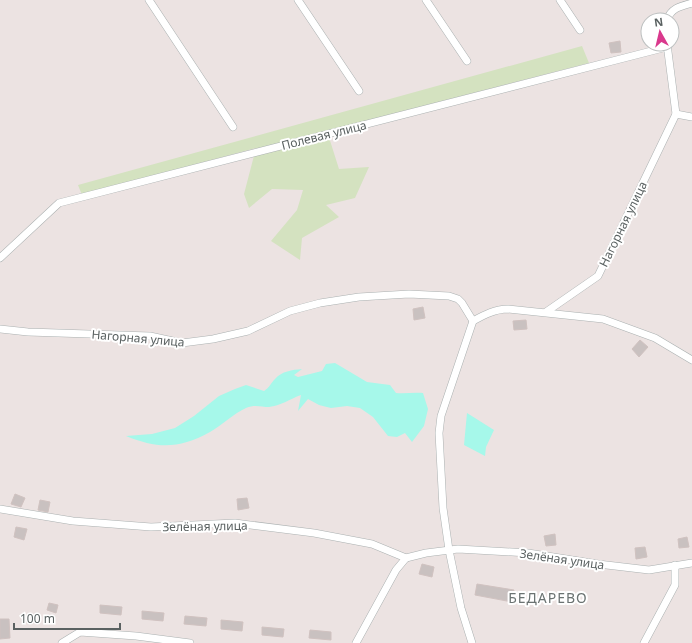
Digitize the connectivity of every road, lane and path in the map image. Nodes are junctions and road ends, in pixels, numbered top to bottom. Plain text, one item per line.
1 (149, 0) edge
2 (298, 0) edge
3 (426, 0) edge
4 (560, 0) edge
5 (692, 3) edge
6 (672, 12) edge
7 (580, 30) dead end
8 (644, 52) edge
9 (668, 52) edge
10 (467, 61) dead end
11 (359, 91) dead end
12 (676, 114) junction
13 (692, 117) edge
14 (233, 127) dead end
15 (0, 258) edge
16 (546, 312) junction
17 (472, 321) junction
18 (0, 329) edge
19 (692, 360) edge
20 (0, 509) edge
21 (449, 550) junction
22 (406, 558) junction
23 (692, 563) edge
24 (675, 565) junction
25 (74, 640) edge
26 (62, 643) edge
27 (190, 643) edge
28 (356, 643) edge
29 (472, 643) edge
30 (644, 643) edge

1 - 14 street
2 - 11 street
3 - 10 street
4 - 7 street
5 - 6 street
8 - 15 street, Полевая улица
9 - 12 street, Полевая улица
12 - 13 street
12 - 16 street, Нагорная улица
16 - 17 street
16 - 19 street
17 - 18 street, Нагорная улица
17 - 21 street
20 - 22 street, Зелёная улица
21 - 22 street, Зелёная улица
21 - 24 street, Зелёная улица
21 - 29 street
22 - 28 street
23 - 24 street, Зелёная улица
24 - 30 street
25 - 26 street
25 - 27 street

